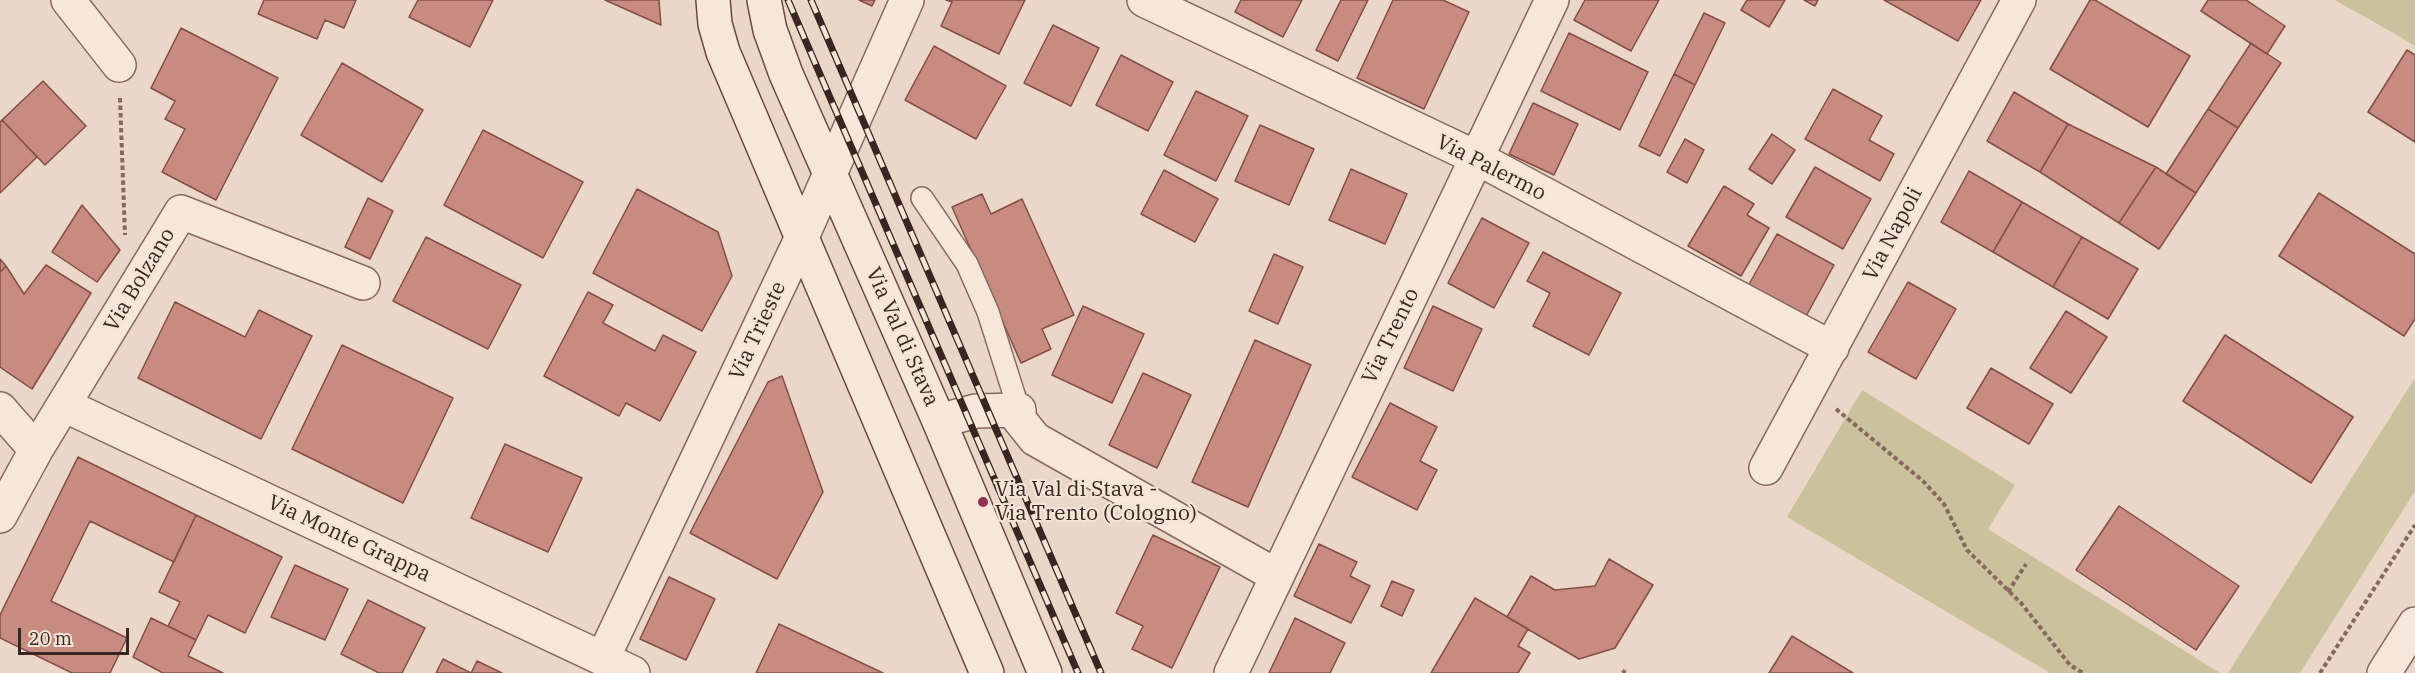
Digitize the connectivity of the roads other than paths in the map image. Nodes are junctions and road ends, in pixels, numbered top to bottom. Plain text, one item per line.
1 (68, 0) edge
2 (712, 0) edge
3 (764, 0) edge
4 (907, 0) edge
5 (1144, 0) edge
6 (1552, 0) edge
7 (2019, 0) edge
8 (119, 65) road end
9 (1477, 158) junction
10 (829, 173) junction
11 (922, 198) dead end
12 (802, 237) junction
13 (363, 283) dead end
14 (1832, 348) junction
15 (64, 405) junction
16 (0, 409) edge
17 (1018, 410) junction
18 (939, 421) junction
19 (36, 450) junction
20 (1766, 468) dead end
21 (0, 516) edge
22 (1277, 576) junction
23 (2415, 624) edge
24 (603, 658) junction
25 (633, 673) edge
26 (987, 673) edge
27 (1045, 673) edge
28 (1231, 673) edge
29 (2384, 673) edge

1 - 8 street
2 - 12 street
3 - 10 street, Via Val di Stava
4 - 10 street, Via Trieste
5 - 9 street, Via Palermo
6 - 9 street, Via Trento
7 - 14 street, Via Napoli
9 - 14 street, Via Palermo
9 - 22 street, Via Trento
10 - 12 street, Via Trieste
10 - 18 street, Via Val di Stava
11 - 17 lane
12 - 24 street, Via Trieste
12 - 26 street
13 - 15 street, Via Bolzano
14 - 20 street, Via Napoli
15 - 19 street, Via Bolzano
15 - 24 street, Via Monte Grappa
16 - 19 street
17 - 18 street
17 - 22 street
18 - 27 street, Via Val di Stava
19 - 21 street, Via Bolzano
22 - 28 street, Via Trento
23 - 29 street
24 - 25 street, Via Monte Grappa

